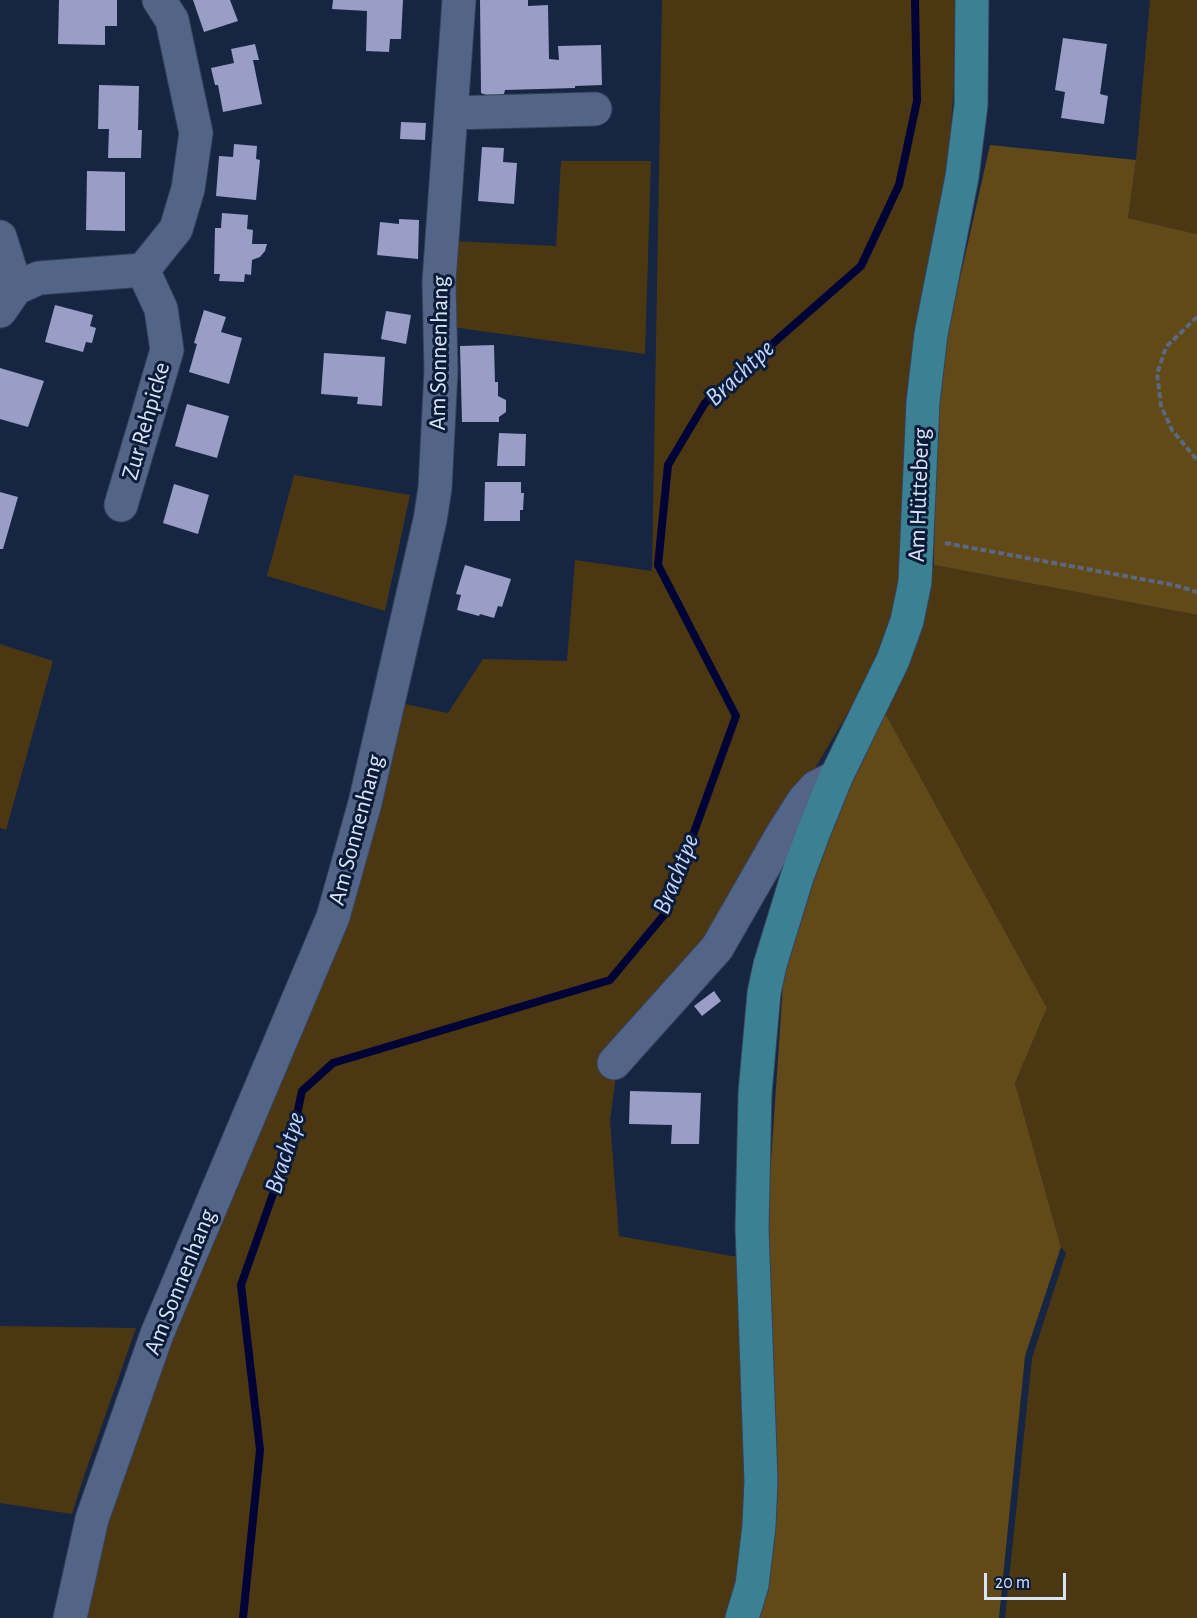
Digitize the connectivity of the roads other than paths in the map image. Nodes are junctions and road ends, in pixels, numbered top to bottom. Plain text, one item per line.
1 (159, 0) edge
2 (459, 0) edge
3 (972, 0) edge
4 (595, 109) dead end
5 (452, 113) junction
6 (0, 237) edge
7 (143, 270) junction
8 (8, 299) edge
9 (121, 505) dead end
10 (836, 777) junction
11 (614, 1063) dead end
12 (70, 1618) edge
13 (742, 1618) edge

1 - 7 street
2 - 5 street, Am Sonnenhang
3 - 10 main road, Am Hütteberg
4 - 5 street
5 - 12 street, Am Sonnenhang
6 - 8 street
7 - 8 street
7 - 9 street, Zur Rehpicke
10 - 11 street
10 - 13 main road, Am Hütteberg

